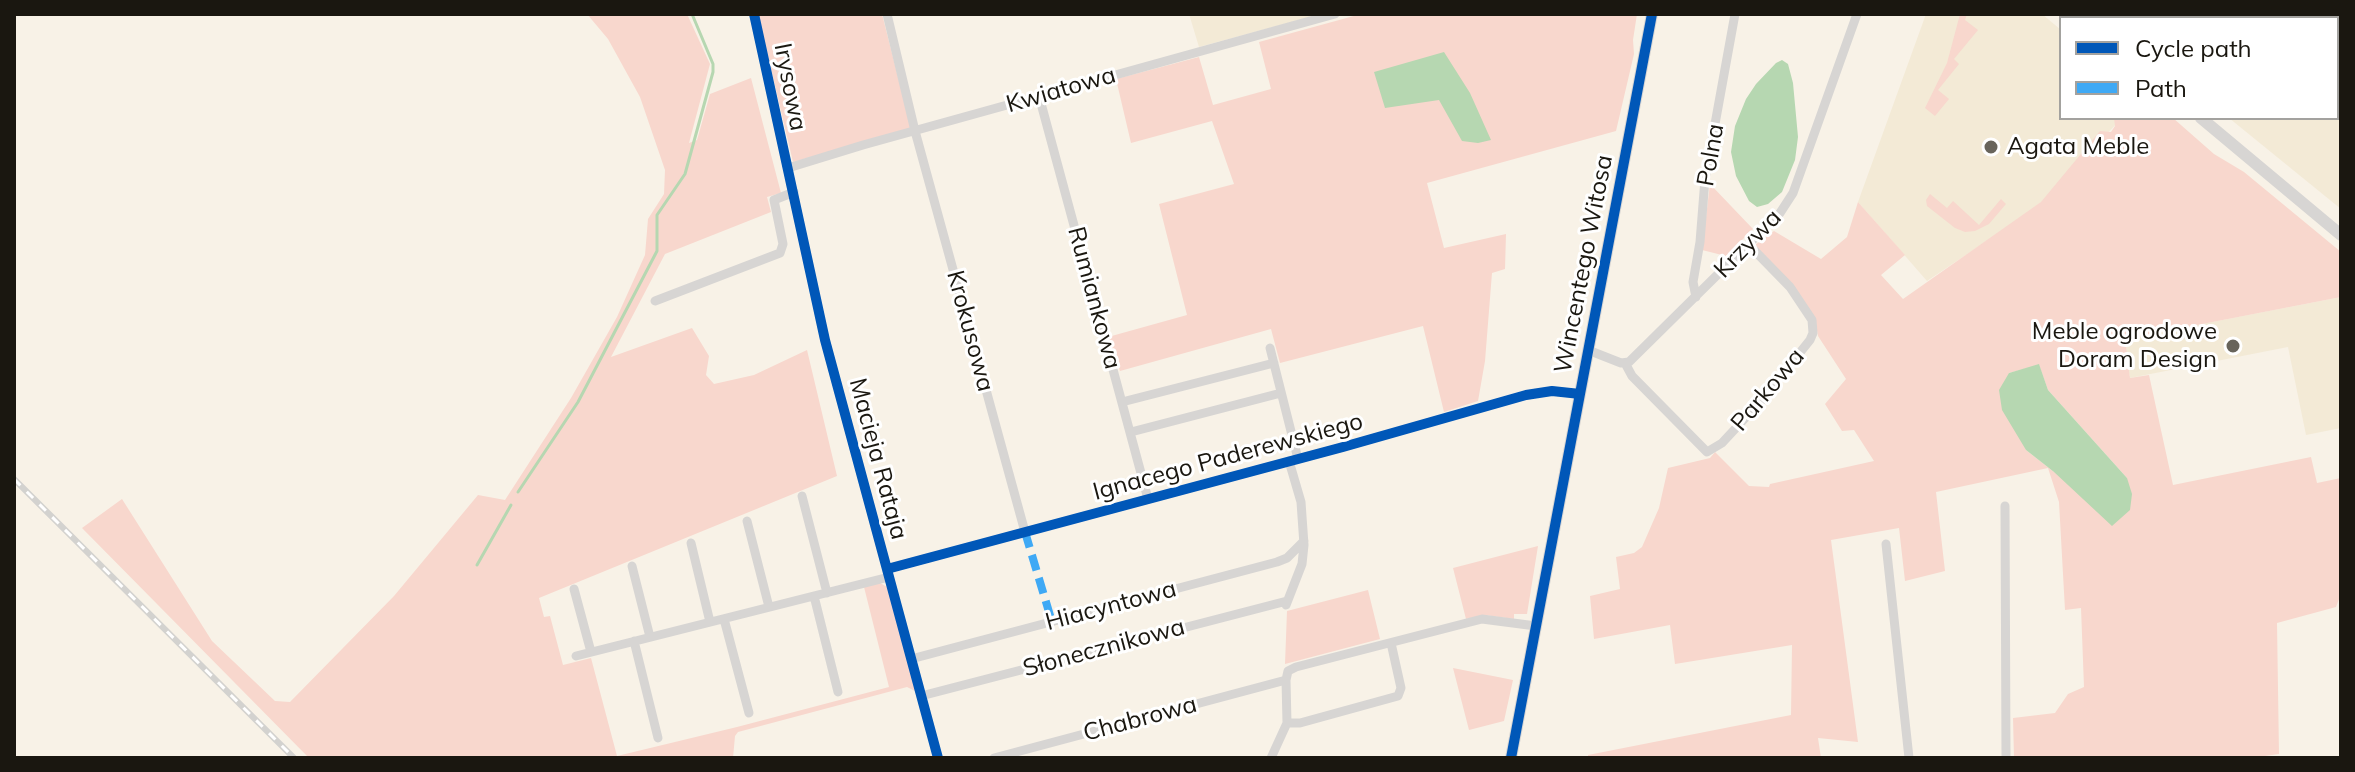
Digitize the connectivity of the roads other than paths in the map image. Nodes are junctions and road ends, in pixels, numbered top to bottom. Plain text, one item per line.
1 (754, 14) edge
2 (887, 14) edge
3 (1335, 14) edge
4 (1652, 14) edge
5 (1735, 14) edge
6 (1857, 14) edge
7 (1039, 96) junction
8 (2203, 120) edge
9 (915, 131) junction
10 (788, 168) junction
11 (794, 192) junction
12 (2341, 235) edge
13 (1749, 245) junction
14 (1696, 297) junction
15 (655, 301) dead end
16 (1270, 348) dead end
17 (1588, 350) junction
18 (1274, 363) junction
19 (1625, 363) junction
20 (1281, 393) junction
21 (1580, 394) junction
22 (1122, 402) junction
23 (1131, 432) junction
24 (1294, 460) junction
25 (802, 496) dead end
26 (1148, 499) junction
27 (2005, 506) dead end
28 (747, 521) dead end
29 (1025, 532) junction
30 (1304, 541) junction
31 (691, 543) dead end
32 (1886, 544) dead end
33 (632, 566) dead end
34 (888, 573) junction
35 (574, 589) dead end
36 (827, 593) junction
37 (814, 596) junction
38 (769, 607) junction
39 (724, 619) junction
40 (710, 622) junction
41 (1536, 626) junction
42 (650, 637) junction
43 (634, 641) junction
44 (1391, 643) junction
45 (591, 652) junction
46 (576, 656) dead end
47 (911, 659) junction
48 (1286, 680) junction
49 (838, 692) dead end
50 (921, 696) junction
51 (749, 713) dead end
52 (1287, 723) junction
53 (658, 738) dead end
54 (938, 758) edge
55 (994, 758) edge
56 (1271, 758) edge
57 (1511, 758) edge
58 (1909, 758) edge
59 (2006, 758) edge

1 - 10 street, Irysowa
2 - 9 street, Krokusowa
3 - 7 street, Kwiatowa
4 - 17 street, Wincentego Witosa
5 - 14 street, Polna
6 - 13 street, Krzywa
7 - 9 street, Kwiatowa
7 - 22 street, Rumiankowa
8 - 12 street
9 - 10 street, Kwiatowa
9 - 29 street, Krokusowa
10 - 11 street, Macieja Rataja
11 - 15 street
11 - 34 street, Macieja Rataja
13 - 14 street, Krzywa
13 - 19 street, Parkowa
14 - 19 street, Krzywa
16 - 18 street
17 - 19 street
17 - 21 street, Wincentego Witosa
18 - 20 street
18 - 22 street
20 - 23 street
20 - 24 street
21 - 24 street, Ignacego Paderewskiego
21 - 41 street, Wincentego Witosa
22 - 23 street, Rumiankowa
23 - 26 street, Rumiankowa
24 - 26 street, Ignacego Paderewskiego
24 - 30 street
25 - 36 street
26 - 29 street, Ignacego Paderewskiego
27 - 59 street
28 - 38 street
29 - 34 street, Ignacego Paderewskiego
30 - 47 street, Hiacyntowa
30 - 50 street, Słonecznikowa
31 - 40 street
32 - 58 street
33 - 42 street
34 - 36 street, Ignacego Paderewskiego
34 - 47 street, Macieja Rataja
35 - 45 street
36 - 37 street, Ignacego Paderewskiego
37 - 38 street, Ignacego Paderewskiego
37 - 49 street
38 - 39 street, Ignacego Paderewskiego
39 - 40 street, Ignacego Paderewskiego
39 - 51 street
40 - 42 street, Ignacego Paderewskiego
41 - 44 street, Chabrowa
41 - 57 street, Wincentego Witosa
42 - 43 street, Ignacego Paderewskiego
43 - 45 street, Ignacego Paderewskiego
43 - 53 street
44 - 48 street, Chabrowa
44 - 52 street
45 - 46 street, Ignacego Paderewskiego
47 - 50 street, Macieja Rataja
48 - 52 street
48 - 55 street, Chabrowa
50 - 54 street, Macieja Rataja
52 - 56 street

